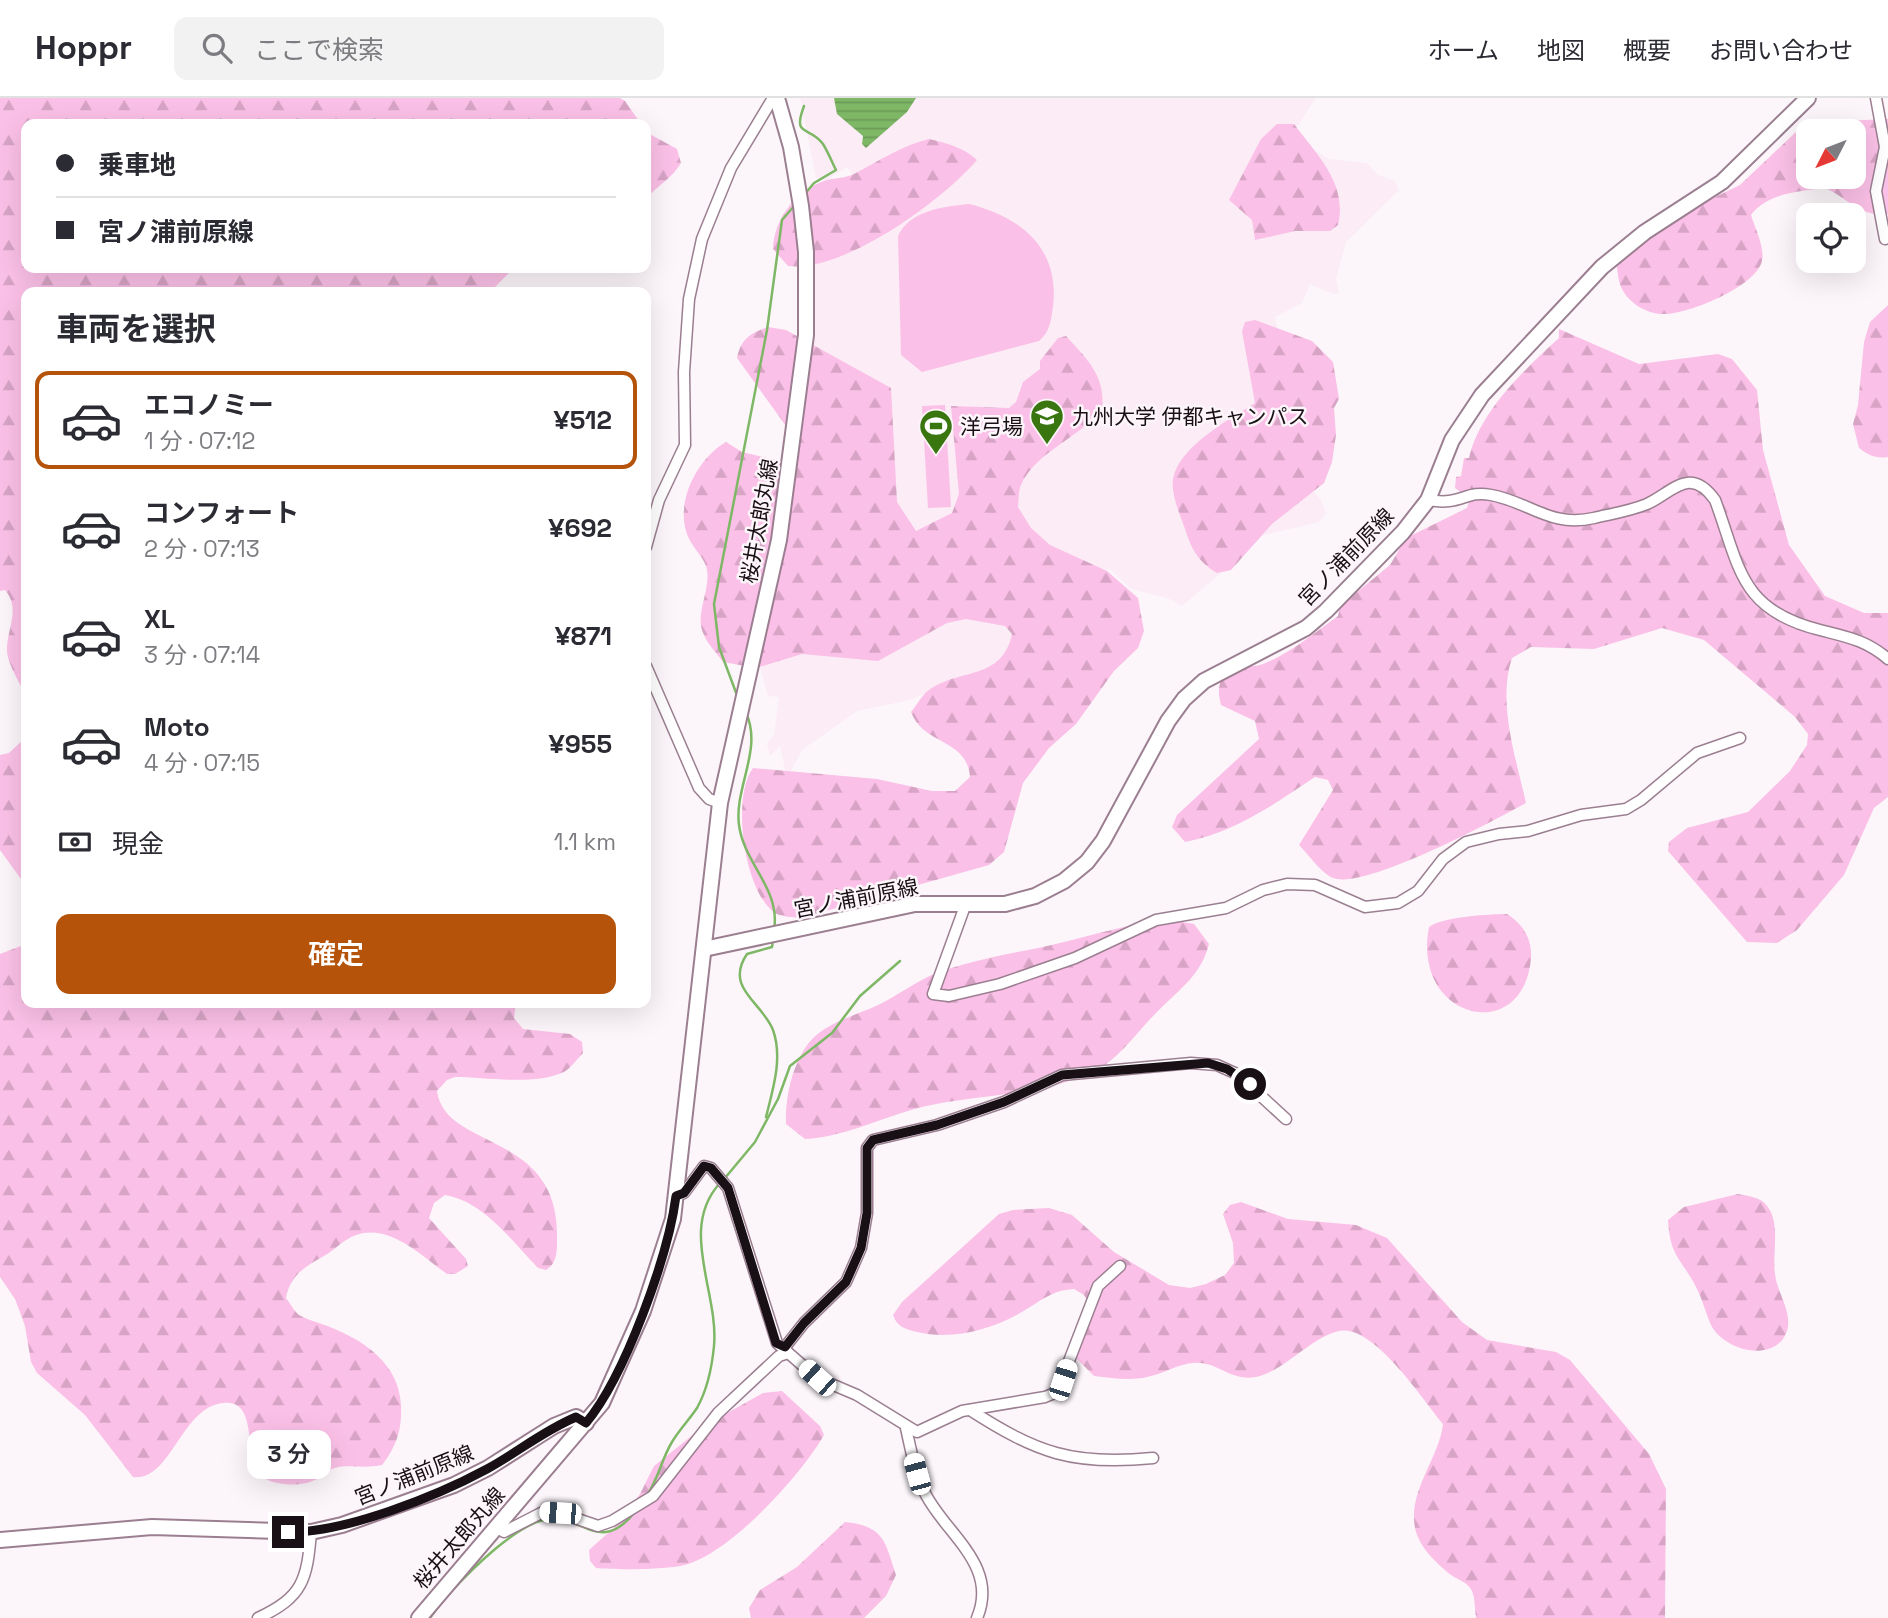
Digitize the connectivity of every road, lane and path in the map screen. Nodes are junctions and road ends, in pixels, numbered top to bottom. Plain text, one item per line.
1 (775, 98) edge
2 (1808, 98) edge
3 (1876, 98) edge
4 (1888, 238) edge
5 (1427, 500) junction
6 (651, 529) edge
7 (1888, 659) edge
8 (651, 678) edge
9 (1740, 738) dead end
10 (720, 803) junction
11 (965, 906) junction
12 (704, 949) junction
13 (1286, 1119) dead end
14 (676, 1196) junction
15 (1120, 1266) dead end
16 (786, 1350) junction
17 (971, 1410) junction
18 (586, 1423) junction
19 (906, 1428) junction
20 (1153, 1458) dead end
21 (496, 1527) junction
22 (311, 1532) junction
23 (0, 1540) edge
24 (258, 1618) edge
25 (419, 1618) edge
26 (977, 1618) edge

1 - 6 street
1 - 10 main road, 桜井太郎丸線
2 - 5 main road, 宮ノ浦前原線
3 - 4 street
5 - 7 street
5 - 11 main road, 宮ノ浦前原線
8 - 10 street
9 - 11 street
10 - 12 main road, 桜井太郎丸線
11 - 12 main road, 宮ノ浦前原線
12 - 14 main road
13 - 16 street
14 - 16 street
14 - 18 main road
15 - 17 street
16 - 19 street
16 - 21 street
17 - 19 street
17 - 20 street
18 - 21 main road, 桜井太郎丸線
18 - 22 main road, 宮ノ浦前原線
19 - 26 street
21 - 25 main road, 桜井太郎丸線
22 - 23 main road, 宮ノ浦前原線
22 - 24 street

